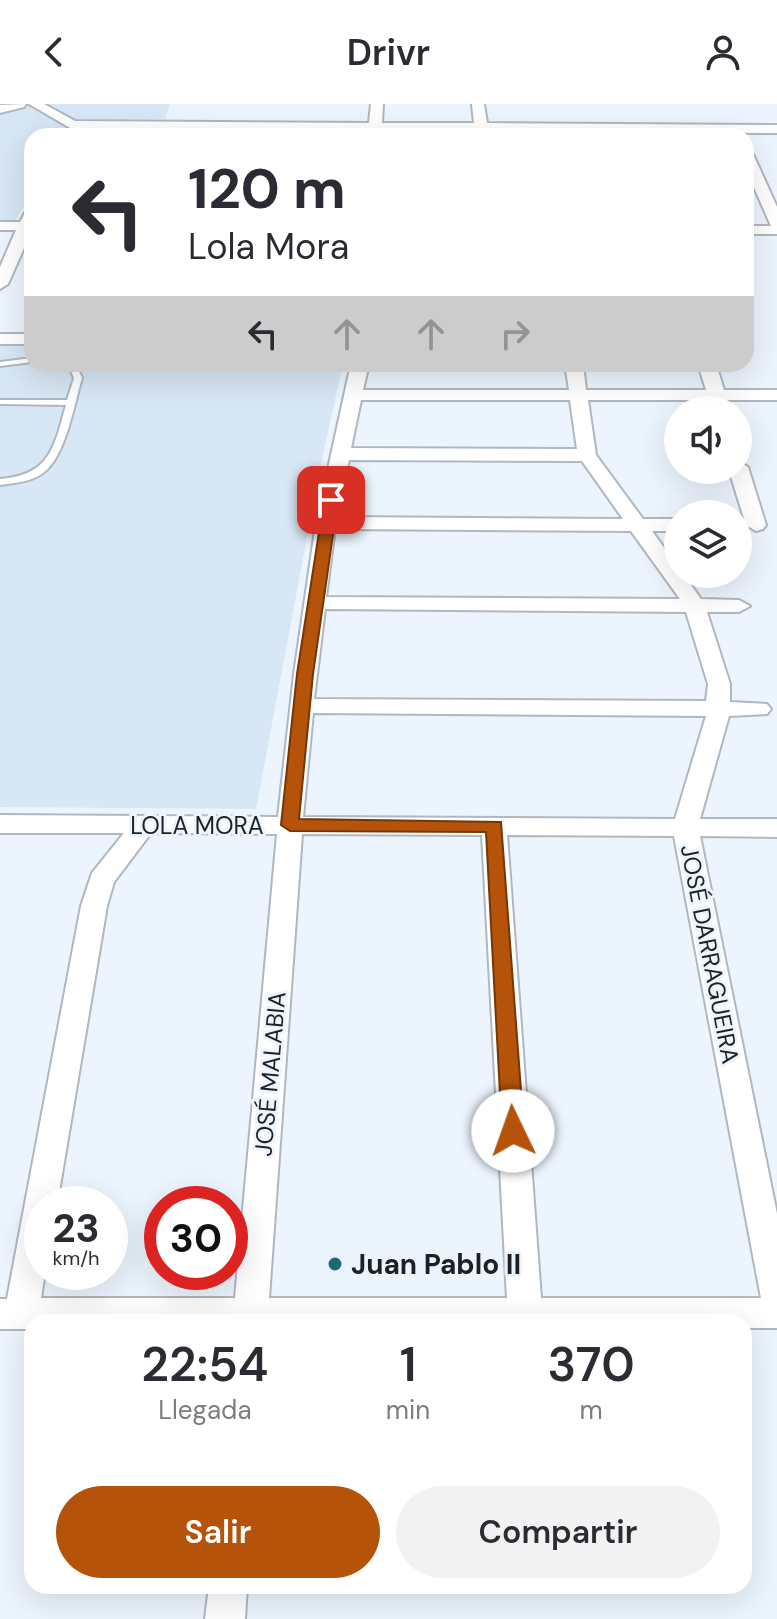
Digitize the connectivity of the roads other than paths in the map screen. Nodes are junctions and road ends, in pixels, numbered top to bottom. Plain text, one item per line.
1 (20, 104) edge
2 (35, 104) edge
3 (377, 104) edge
4 (478, 104) edge
5 (180, 107) dead end
6 (0, 109) edge
7 (734, 127) edge
8 (67, 128) edge
9 (172, 128) edge
10 (375, 128) edge
11 (482, 128) edge
12 (512, 128) edge
13 (612, 128) edge
14 (777, 129) edge
15 (754, 172) edge
16 (24, 222) edge
17 (777, 223) edge
18 (0, 226) edge
19 (754, 230) edge
20 (777, 230) edge
21 (24, 234) edge
22 (0, 284) edge
23 (0, 339) edge
24 (24, 339) edge
25 (24, 361) edge
26 (0, 364) edge
27 (76, 372) edge
28 (359, 372) edge
29 (575, 372) edge
30 (710, 372) edge
31 (355, 395) junction
32 (579, 395) junction
33 (777, 395) edge
34 (717, 396) edge
35 (752, 398) edge
36 (664, 399) edge
37 (0, 402) edge
38 (70, 403) junction
39 (340, 454) junction
40 (587, 455) junction
41 (0, 482) edge
42 (326, 523) junction
43 (637, 525) junction
44 (664, 525) edge
45 (752, 525) edge
46 (777, 525) edge
47 (315, 603) junction
48 (693, 605) junction
49 (739, 606) dead end
50 (302, 706) junction
51 (718, 709) junction
52 (759, 709) dead end
53 (0, 824) edge
54 (144, 825) junction
55 (290, 825) junction
56 (494, 826) junction
57 (685, 827) junction
58 (777, 828) edge
59 (777, 1296) edge
60 (525, 1313) junction
61 (777, 1313) edge
62 (11, 1314) edge
63 (250, 1314) edge
64 (470, 1314) edge
65 (227, 1594) edge
66 (225, 1619) edge

1 - 6 street
2 - 8 street
3 - 10 street
4 - 11 street
5 - 9 street
7 - 14 street
12 - 13 street
15 - 17 street
16 - 18 street
19 - 20 street
21 - 22 street
23 - 24 street
25 - 26 lane
27 - 38 lane
28 - 31 street, JOSÉ MALABIA
29 - 32 street, JOSÉ DARRAGUEIRA
30 - 34 street
31 - 32 street
31 - 39 street, JOSÉ MALABIA
32 - 36 street
32 - 40 street, JOSÉ DARRAGUEIRA
33 - 35 street
37 - 38 lane
38 - 41 lane
39 - 40 street
39 - 42 street, JOSÉ MALABIA
40 - 43 street, JOSÉ DARRAGUEIRA
42 - 43 street
42 - 47 street, JOSÉ MALABIA
43 - 44 street
43 - 48 street, JOSÉ DARRAGUEIRA
45 - 46 street
47 - 48 street
47 - 50 street, JOSÉ MALABIA
48 - 49 street
48 - 51 street, JOSÉ DARRAGUEIRA
50 - 51 street
50 - 55 street, JOSÉ MALABIA
51 - 52 street
51 - 57 street, JOSÉ DARRAGUEIRA
53 - 54 street, LOLA MORA
54 - 55 street, LOLA MORA
54 - 62 street
55 - 56 street, LOLA MORA
55 - 63 street, JOSÉ MALABIA
56 - 57 street, LOLA MORA
56 - 60 street
57 - 58 street, LOLA MORA
57 - 59 street, JOSÉ DARRAGUEIRA
60 - 61 street
60 - 64 street
65 - 66 street

